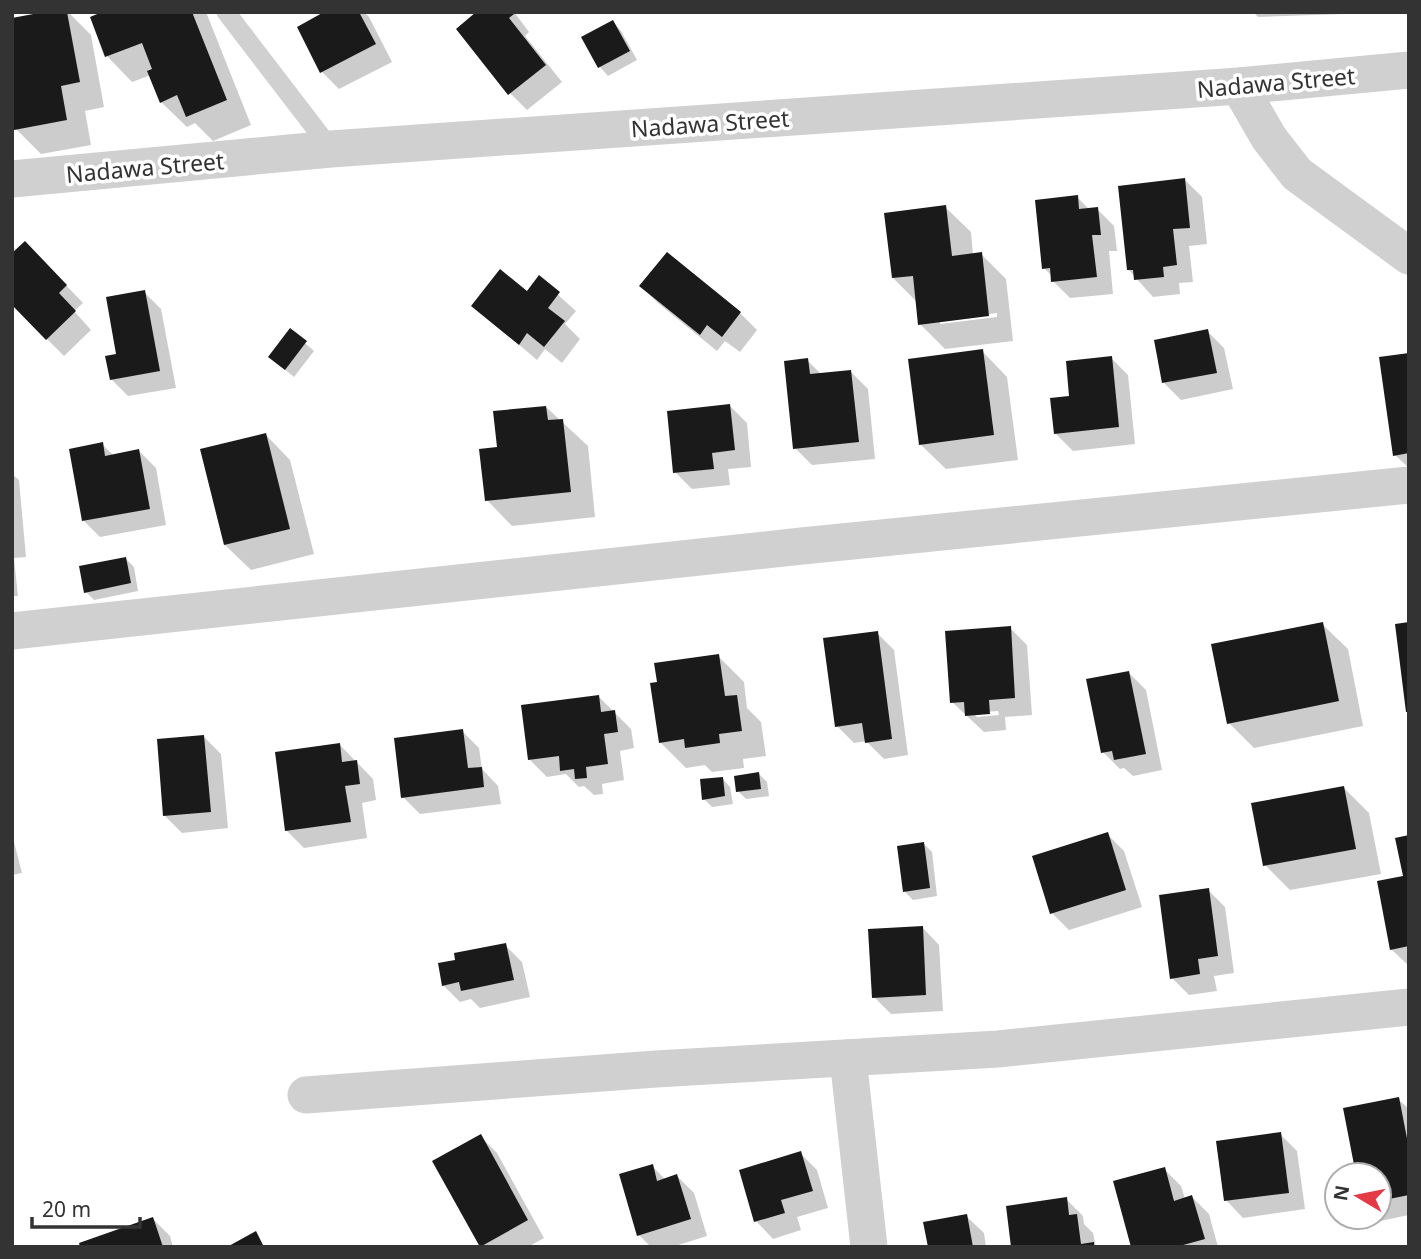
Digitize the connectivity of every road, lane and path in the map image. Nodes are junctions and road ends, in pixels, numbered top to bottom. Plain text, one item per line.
1 (226, 12) edge
2 (1409, 70) edge
3 (1239, 86) junction
4 (331, 149) junction
5 (12, 179) edge
6 (1409, 256) edge
7 (1409, 485) edge
8 (12, 631) edge
9 (1409, 1007) edge
10 (848, 1058) junction
11 (306, 1096) dead end
12 (869, 1247) edge

1 - 4 lane
2 - 3 street, Nadawa Street
3 - 4 street, Nadawa Street
3 - 6 street
4 - 5 street, Nadawa Street
7 - 8 street
9 - 10 street
10 - 11 street
10 - 12 street

